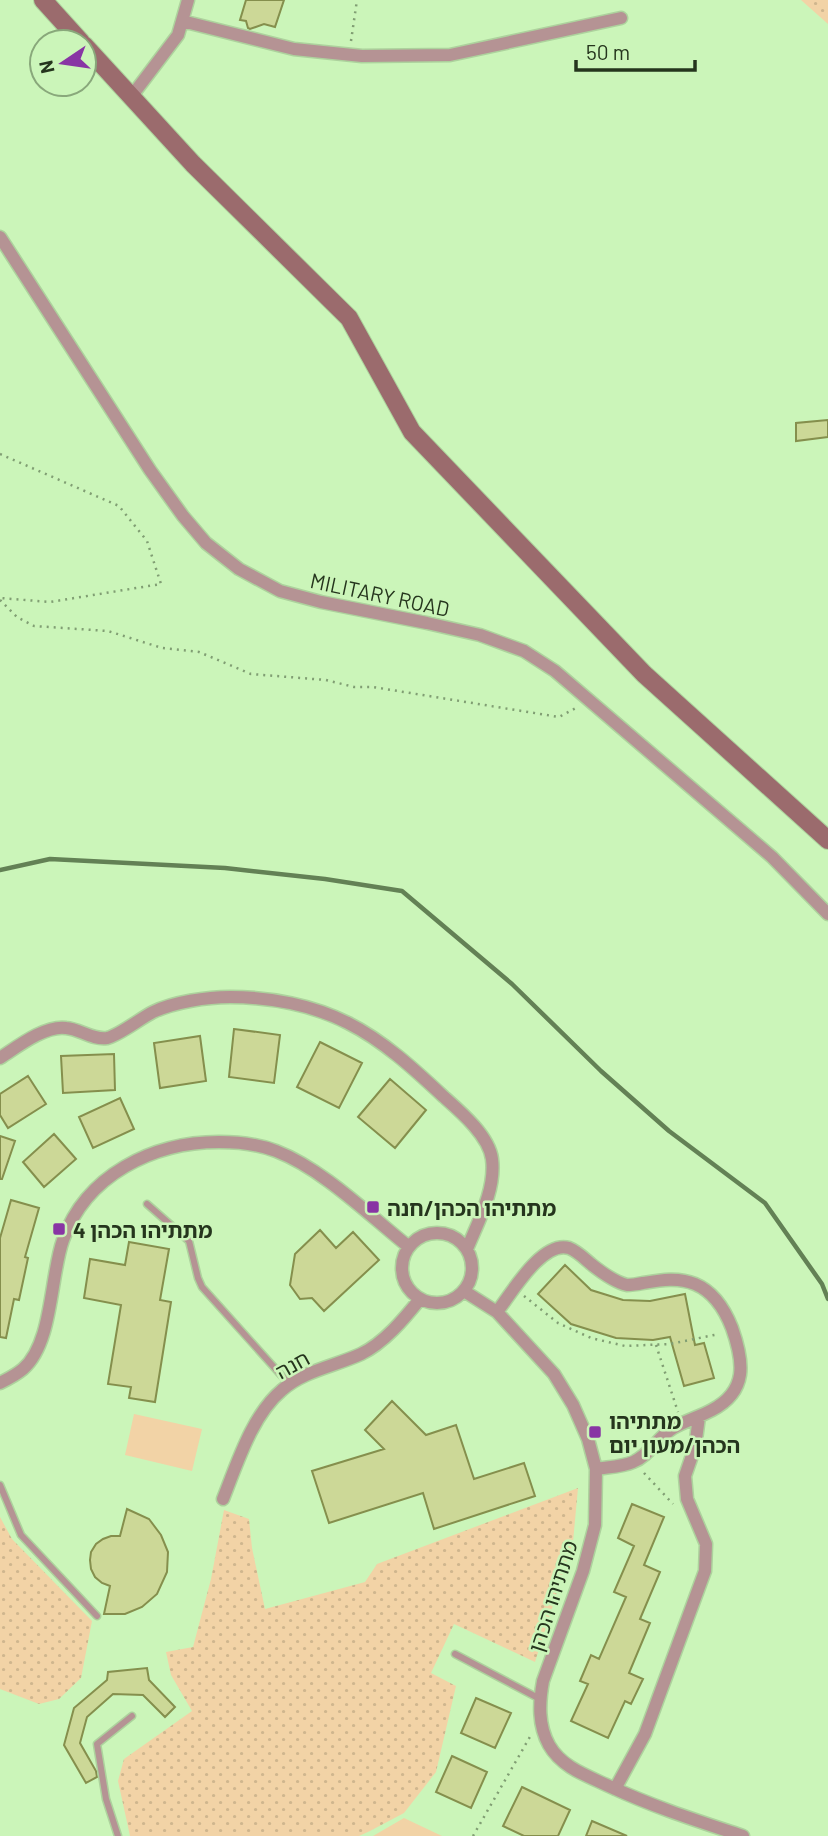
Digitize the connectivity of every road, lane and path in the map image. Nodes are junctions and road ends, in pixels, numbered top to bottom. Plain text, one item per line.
1 (43, 0) edge
2 (188, 0) edge
3 (358, 0) edge
4 (621, 18) dead end
5 (182, 21) junction
6 (68, 28) edge
7 (349, 55) junction
8 (98, 61) edge
9 (131, 97) junction
10 (0, 237) edge
11 (0, 454) edge
12 (0, 599) edge
13 (590, 701) junction
14 (828, 840) edge
15 (828, 914) edge
16 (0, 1058) edge
17 (147, 1204) dead end
18 (409, 1247) junction
19 (467, 1250) junction
20 (514, 1289) junction
21 (464, 1291) junction
22 (420, 1299) junction
23 (497, 1312) junction
24 (733, 1331) junction
25 (656, 1345) junction
26 (0, 1383) edge
27 (290, 1385) junction
28 (699, 1417) junction
29 (682, 1424) junction
30 (634, 1462) junction
31 (596, 1469) junction
32 (0, 1485) edge
33 (223, 1499) dead end
34 (676, 1507) dead end
35 (97, 1616) dead end
36 (456, 1654) dead end
37 (540, 1699) junction
38 (132, 1716) dead end
39 (540, 1718) junction
40 (615, 1789) junction
41 (118, 1836) edge
42 (473, 1836) edge
43 (743, 1836) edge

1 - 6 street
2 - 5 street
3 - 7 path
4 - 7 street
5 - 7 street
5 - 9 street
8 - 9 street
9 - 14 street
10 - 13 street, MILITARY ROAD
11 - 12 path
12 - 13 path
13 - 15 street, MILITARY ROAD
16 - 19 street
17 - 27 lane
18 - 19 street
18 - 22 street
18 - 26 street
19 - 21 street
20 - 23 street
20 - 24 street
20 - 25 path
21 - 22 street
21 - 23 street, מתתיהו הכהן
22 - 27 street, חנה
23 - 31 street, מתתיהו הכהן
24 - 25 path
24 - 28 street
25 - 29 path
27 - 33 street, חנה
28 - 29 street
28 - 40 street
29 - 30 street
30 - 31 street
30 - 34 path
31 - 37 street, מתתיהו הכהן
32 - 35 lane
36 - 37 lane
37 - 39 street, מתתיהו הכהן
38 - 41 lane
39 - 40 street, מתתיהו הכהן
39 - 42 path
40 - 43 street, מתתיהו הכהן

